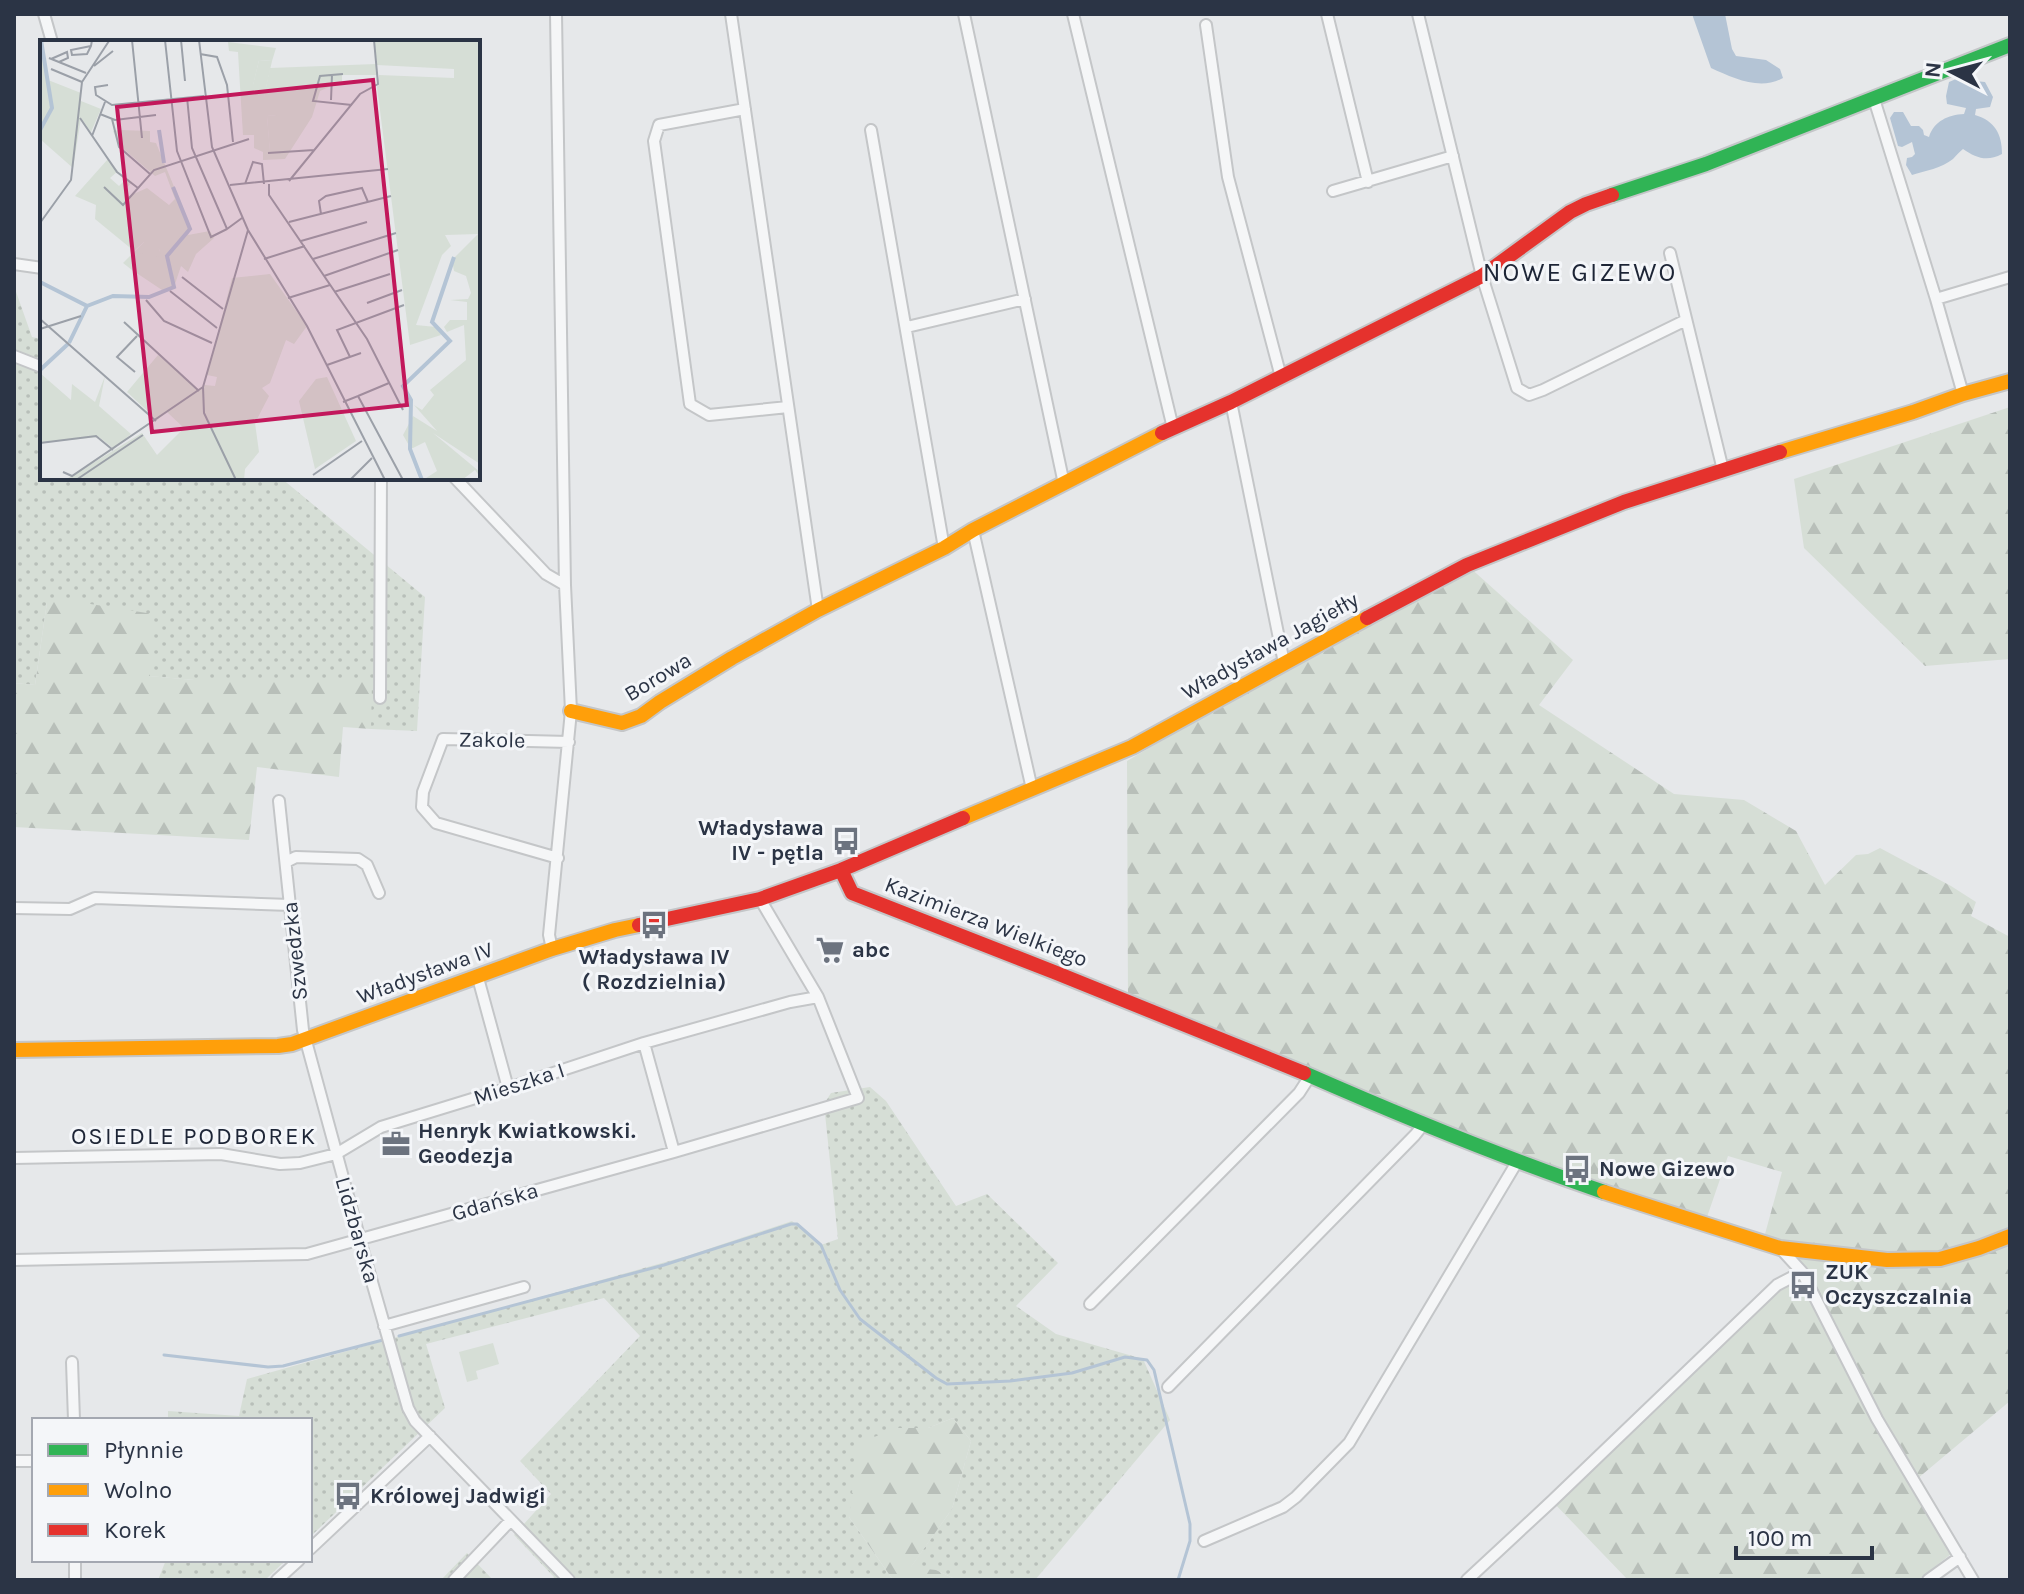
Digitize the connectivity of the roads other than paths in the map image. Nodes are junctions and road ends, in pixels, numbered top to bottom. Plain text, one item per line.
1 (44, 14) edge
2 (556, 14) edge
3 (731, 14) edge
4 (964, 14) edge
5 (1073, 14) edge
6 (1327, 14) edge
7 (1418, 14) edge
8 (1206, 25) dead end
9 (51, 40) edge
10 (2010, 45) edge
11 (1874, 99) junction
12 (745, 109) junction
13 (871, 130) dead end
14 (1453, 156) junction
15 (1368, 182) junction
16 (1333, 191) dead end
17 (1670, 253) dead end
18 (14, 264) edge
19 (40, 268) edge
20 (1482, 276) junction
21 (2010, 277) edge
22 (1025, 299) junction
23 (1936, 299) junction
24 (1686, 320) junction
25 (907, 327) junction
26 (14, 356) edge
27 (40, 366) edge
28 (1281, 377) junction
29 (2010, 381) edge
30 (1963, 394) junction
31 (1231, 402) junction
32 (788, 407) junction
33 (1173, 428) junction
34 (1723, 470) junction
35 (381, 480) edge
36 (457, 480) edge
37 (1064, 484) junction
38 (973, 530) junction
39 (944, 548) junction
40 (565, 585) junction
41 (818, 610) junction
42 (1284, 663) junction
43 (380, 698) dead end
44 (571, 711) junction
45 (569, 742) junction
46 (1032, 789) junction
47 (279, 801) dead end
48 (558, 858) junction
49 (286, 862) junction
50 (841, 870) junction
51 (379, 893) dead end
52 (760, 899) junction
53 (290, 905) junction
54 (14, 908) edge
55 (552, 949) junction
56 (478, 978) junction
57 (818, 997) junction
58 (307, 1040) junction
59 (644, 1043) junction
60 (14, 1050) edge
61 (1310, 1076) junction
62 (508, 1088) junction
63 (1423, 1125) junction
64 (674, 1152) junction
65 (336, 1154) junction
66 (14, 1158) edge
67 (1517, 1162) junction
68 (2010, 1236) edge
69 (360, 1240) junction
70 (1780, 1248) junction
71 (14, 1260) edge
72 (1802, 1272) junction
73 (524, 1287) dead end
74 (1090, 1304) dead end
75 (384, 1326) junction
76 (72, 1362) dead end
77 (1168, 1387) dead end
78 (74, 1418) edge
79 (430, 1436) junction
80 (511, 1520) junction
81 (1204, 1541) dead end
82 (312, 1547) edge
83 (1960, 1557) junction
84 (297, 1562) edge
85 (277, 1580) edge
86 (454, 1580) edge
87 (569, 1580) edge
88 (1467, 1580) edge
89 (1928, 1580) edge
90 (1973, 1580) edge

1 - 9 street
2 - 40 street
3 - 12 street
4 - 22 street
5 - 33 street
6 - 15 street
7 - 14 street
8 - 28 street
10 - 11 street, Borowa
11 - 20 street, Borowa
11 - 23 street
12 - 32 street
12 - 32 street
13 - 25 street
14 - 15 street
14 - 20 street
15 - 16 street
17 - 24 street
18 - 19 street
20 - 24 street
20 - 28 street, Borowa
21 - 23 street
22 - 25 street
22 - 37 street
23 - 30 street
24 - 34 street
25 - 39 street
26 - 27 street
28 - 31 street, Borowa
29 - 30 street, Władysława Jagiełły
30 - 34 street, Władysława Jagiełły
31 - 33 street, Borowa
31 - 42 street
32 - 41 street
33 - 37 street, Borowa
34 - 42 street, Władysława Jagiełły
35 - 43 street
36 - 40 street
37 - 38 street, Borowa
38 - 39 street, Borowa
38 - 46 street
39 - 41 street, Borowa
40 - 44 street
41 - 44 street, Borowa
42 - 46 street, Władysława Jagiełły
44 - 45 street
45 - 48 street
45 - 48 street, Zakole
46 - 50 street, Władysława Jagiełły
47 - 49 street, Szwedzka
48 - 55 street
49 - 51 street
49 - 53 street, Szwedzka
50 - 52 street, Władysława IV
50 - 61 street, Kazimierza Wielkiego
52 - 55 street, Władysława IV
52 - 57 street
53 - 54 street
53 - 58 street, Szwedzka
55 - 56 street, Władysława IV
56 - 58 street, Władysława IV
56 - 62 street
57 - 59 street, Mieszka I
57 - 64 street, Gdańska
58 - 60 street, Władysława IV
58 - 65 street, Lidzbarska
59 - 62 street, Mieszka I
59 - 64 street
61 - 63 street, Kazimierza Wielkiego
61 - 74 street
62 - 65 street, Mieszka I
63 - 67 street, Kazimierza Wielkiego
63 - 77 street
64 - 69 street, Gdańska
65 - 66 street, Mieszka I
65 - 69 street, Lidzbarska
67 - 70 street, Kazimierza Wielkiego
67 - 81 street
68 - 70 street, Kazimierza Wielkiego
69 - 71 street, Gdańska
69 - 75 street, Lidzbarska
70 - 72 street
72 - 83 street
72 - 88 street
73 - 75 street
75 - 79 street, Lidzbarska
76 - 78 street
79 - 80 street, Lidzbarska
79 - 82 street
80 - 86 street
80 - 87 street, Lidzbarska
83 - 89 street
83 - 90 street
84 - 85 street

